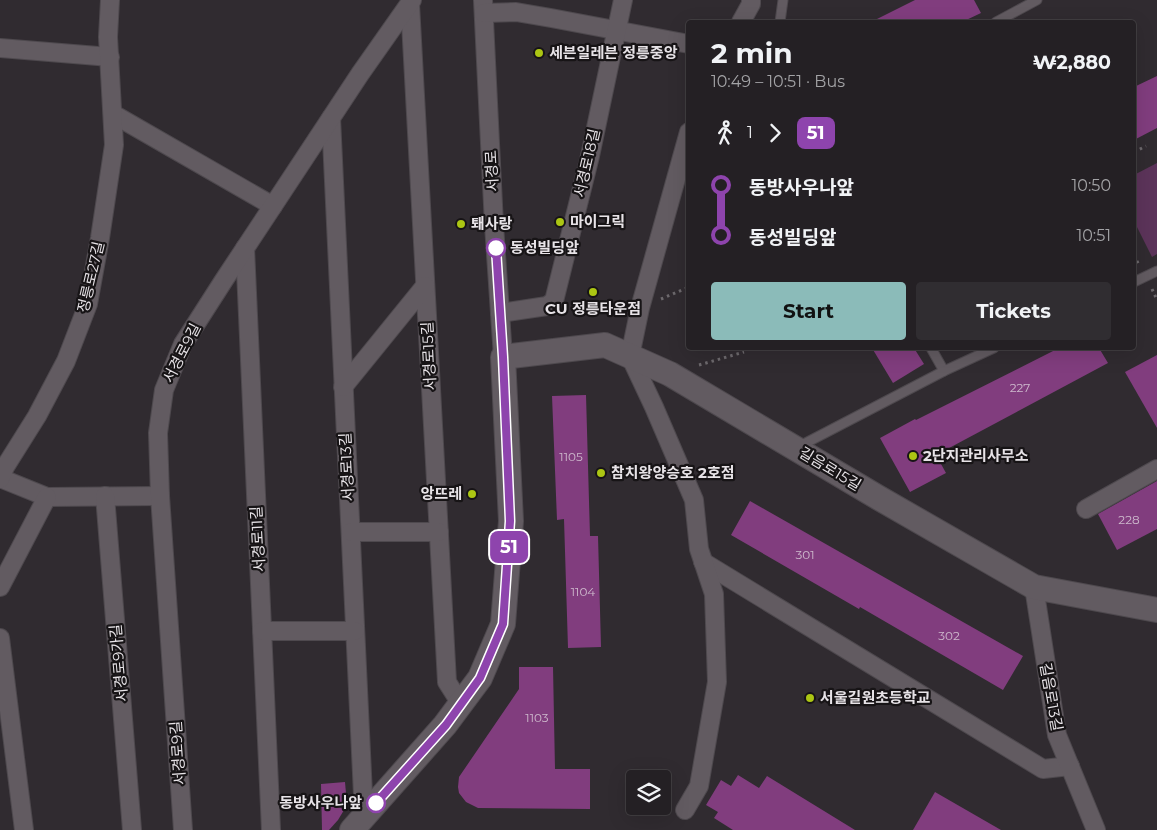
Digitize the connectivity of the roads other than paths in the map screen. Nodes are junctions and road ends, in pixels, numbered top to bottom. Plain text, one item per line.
1 (110, 0) edge
2 (623, 0) edge
3 (751, 0) edge
4 (783, 0) edge
5 (1037, 0) edge
6 (411, 2) edge
7 (484, 6) edge
8 (532, 7) edge
9 (742, 20) edge
10 (780, 20) edge
11 (1000, 20) edge
12 (616, 30) junction
13 (686, 43) edge
14 (0, 48) edge
15 (110, 57) junction
16 (113, 114) junction
17 (330, 118) junction
18 (686, 143) edge
19 (273, 206) junction
20 (245, 248) junction
21 (1157, 271) edge
22 (1136, 281) edge
23 (426, 286) junction
24 (500, 313) junction
25 (932, 350) edge
26 (989, 350) edge
27 (630, 356) junction
28 (503, 357) junction
29 (944, 370) junction
30 (344, 387) junction
31 (796, 448) junction
32 (1157, 469) edge
33 (0, 479) edge
34 (105, 496) junction
35 (160, 496) junction
36 (47, 497) junction
37 (1086, 509) dead end
38 (350, 532) junction
39 (439, 532) junction
40 (704, 562) junction
41 (0, 587) edge
42 (1034, 587) junction
43 (1157, 610) edge
44 (355, 630) junction
45 (262, 631) junction
46 (0, 638) edge
47 (460, 704) junction
48 (1070, 766) junction
49 (685, 810) dead end
50 (358, 823) edge
51 (24, 830) edge
52 (132, 830) edge
53 (183, 830) edge
54 (271, 830) edge
55 (1096, 830) edge

1 - 15 street, 정릉로27길
2 - 12 street, 서경로18길
3 - 9 street
4 - 10 lane
5 - 11 lane
6 - 17 street, 서경로9길
6 - 23 street, 서경로15길
7 - 8 street
7 - 24 street, 서경로
8 - 12 street
12 - 13 street
12 - 24 street, 서경로18길
14 - 15 street
15 - 16 street, 정릉로27길
16 - 19 street
16 - 33 street, 정릉로27길
17 - 19 street, 서경로9길
17 - 30 street, 서경로13길
18 - 27 street
19 - 20 street, 서경로9길
20 - 35 street, 서경로9길
20 - 45 street, 서경로11길
21 - 22 lane
23 - 30 street
23 - 39 street, 서경로15길
24 - 28 street, 서경로
25 - 29 lane
26 - 29 lane
27 - 28 street, 길음로15길
27 - 31 street, 길음로15길
27 - 40 street
28 - 47 street, 서경로
29 - 31 lane
30 - 38 street, 서경로13길
31 - 42 street, 길음로15길
32 - 37 street
33 - 36 street
34 - 35 street
34 - 36 street
34 - 52 street, 서경로9가길
35 - 53 street, 서경로9길
36 - 41 street
38 - 39 street
38 - 44 street, 서경로13길
39 - 47 street, 서경로15길
40 - 48 street
40 - 49 street
42 - 43 street, 길음로15길
42 - 48 street, 길음로13길
44 - 45 street
44 - 50 street, 서경로13길
45 - 54 street, 서경로11길
46 - 51 street
47 - 50 street, 서경로
48 - 55 street, 길음로13길

